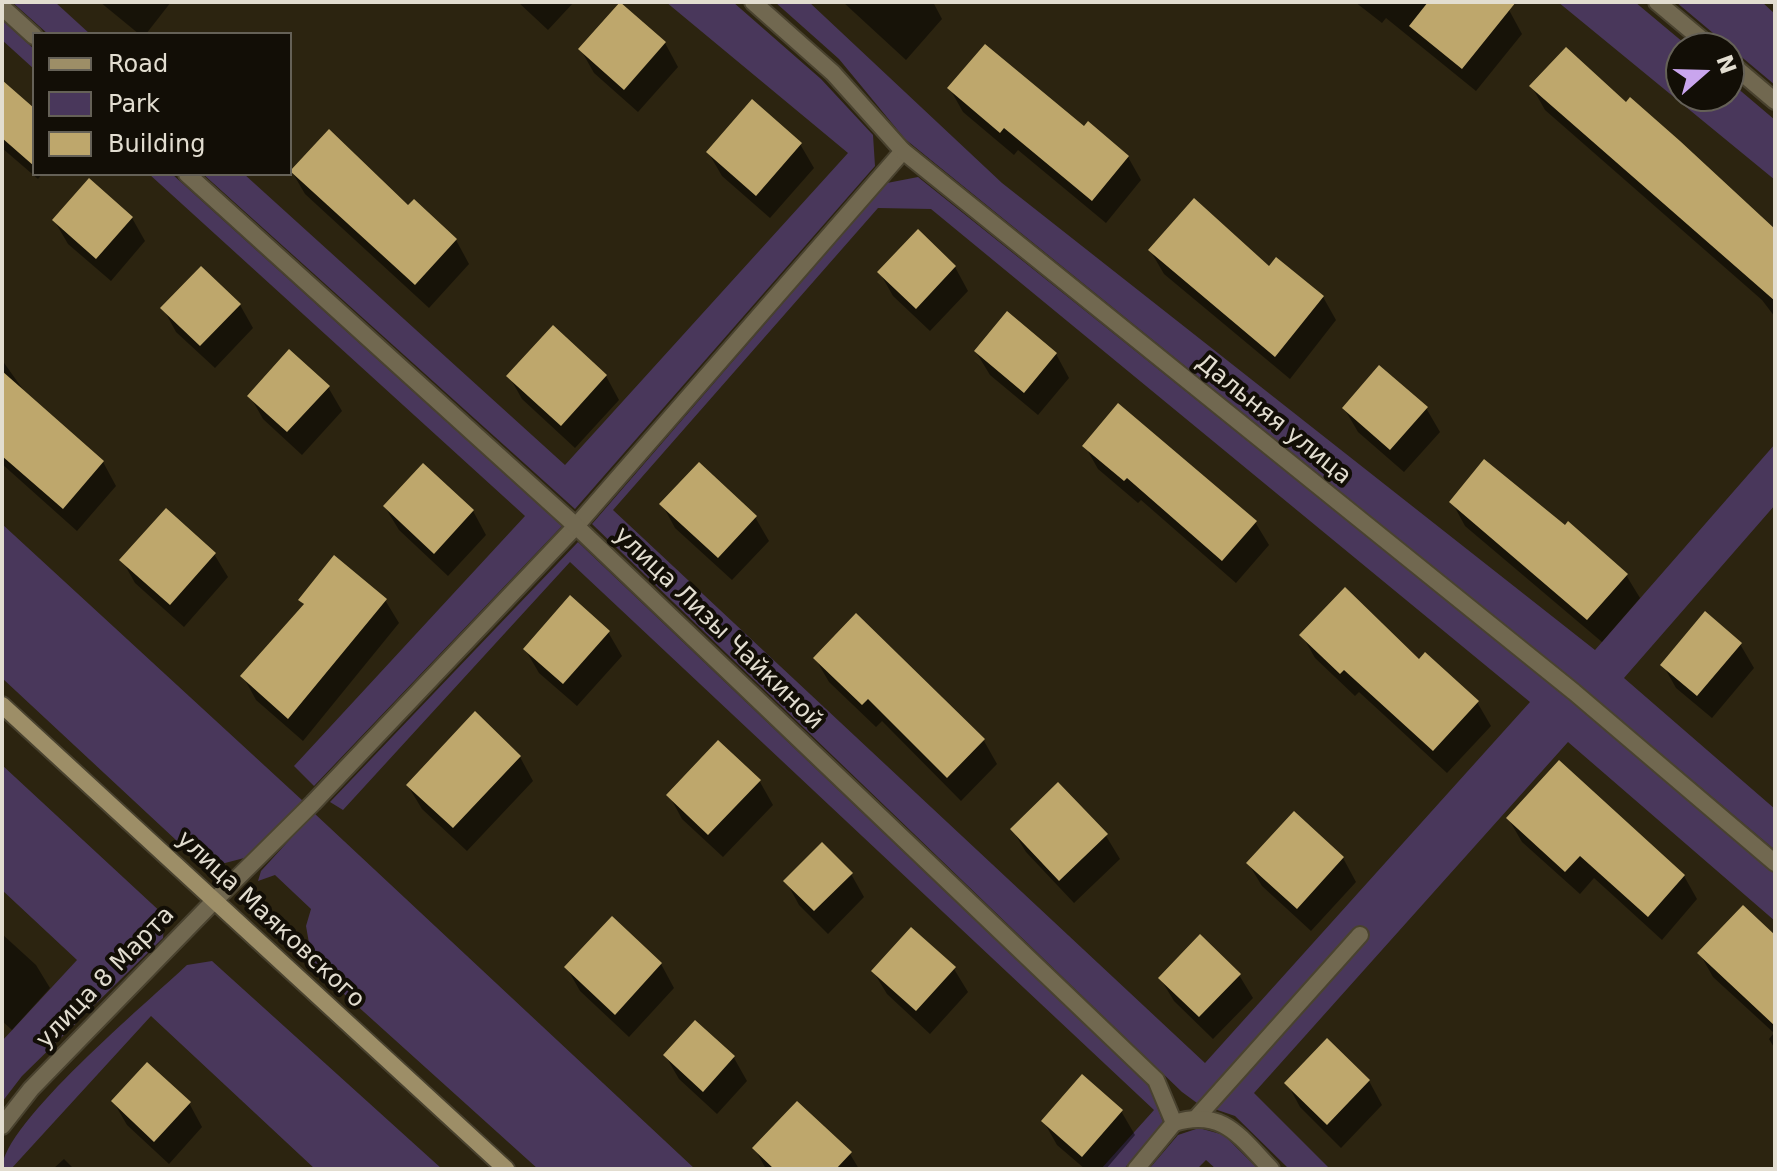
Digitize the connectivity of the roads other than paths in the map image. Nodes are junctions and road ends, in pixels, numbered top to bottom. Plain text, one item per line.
1 (753, 2) edge
2 (1657, 2) edge
3 (2, 7) edge
4 (1693, 32) edge
5 (32, 34) edge
6 (1745, 76) edge
7 (1775, 101) edge
8 (903, 151) junction
9 (189, 176) edge
10 (576, 526) junction
11 (2, 705) edge
12 (1775, 863) edge
13 (214, 901) junction
14 (1360, 935) dead end
15 (1198, 1116) junction
16 (1174, 1123) junction
17 (2, 1126) edge
18 (506, 1169) edge
19 (1136, 1169) edge
20 (1271, 1169) edge

1 - 8 street, Дальняя улица
2 - 4 street
3 - 5 street
6 - 7 street
8 - 10 street, улица 8 Марта
8 - 12 street, Дальняя улица
9 - 10 street, улица Лизы Чайкиной
10 - 13 street, улица 8 Марта
10 - 16 street, улица Лизы Чайкиной
11 - 13 main road, улица Маяковского
13 - 17 street, улица 8 Марта
13 - 18 main road, улица Маяковского
14 - 15 street
15 - 16 street
15 - 20 street
16 - 19 street

